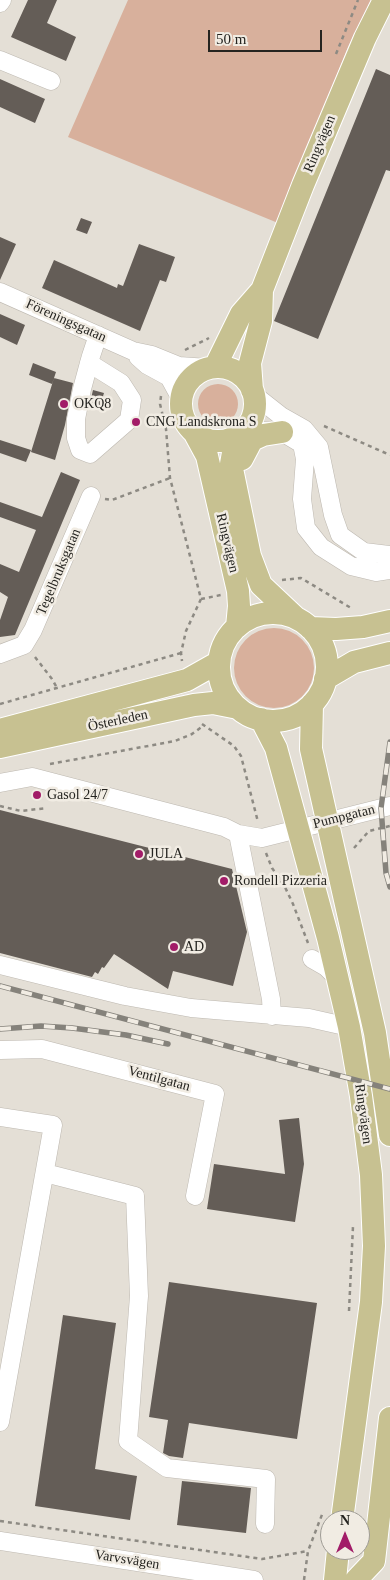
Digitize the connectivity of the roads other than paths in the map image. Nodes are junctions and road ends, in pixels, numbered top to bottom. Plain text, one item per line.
1 (2, 0) edge
2 (384, 0) edge
3 (0, 4) edge
4 (0, 60) edge
5 (51, 81) dead end
6 (262, 290) junction
7 (0, 292) edge
8 (98, 335) junction
9 (133, 351) junction
10 (89, 363) junction
11 (212, 368) junction
12 (253, 392) junction
13 (181, 399) junction
14 (194, 432) junction
15 (282, 432) junction
16 (240, 433) junction
17 (91, 496) road end
18 (390, 555) edge
19 (250, 556) junction
20 (390, 570) edge
21 (390, 620) edge
22 (303, 623) junction
23 (237, 627) junction
24 (390, 653) edge
25 (0, 654) edge
26 (219, 662) junction
27 (326, 679) junction
28 (312, 704) junction
29 (238, 708) junction
30 (261, 720) junction
31 (0, 730) edge
32 (0, 747) edge
33 (0, 783) edge
34 (390, 806) edge
35 (328, 821) junction
36 (298, 829) junction
37 (238, 834) junction
38 (312, 959) road end
39 (0, 965) edge
40 (337, 978) junction
41 (272, 1016) junction
42 (349, 1027) junction
43 (0, 1050) edge
44 (0, 1117) edge
45 (390, 1135) edge
46 (44, 1173) junction
47 (195, 1196) dead end
48 (390, 1418) edge
49 (0, 1422) edge
50 (334, 1510) edge
51 (266, 1524) dead end
52 (0, 1540) edge
53 (337, 1560) edge
54 (382, 1567) edge
55 (254, 1580) edge
56 (335, 1580) edge
57 (356, 1580) edge

1 - 3 street
2 - 6 main road, Ringvägen
4 - 5 street
6 - 11 main road, Ringvägen
6 - 12 main road, Ringvägen
7 - 8 street, Föreningsgatan
8 - 9 street, Föreningsgatan
8 - 10 street
9 - 11 street, Föreningsgatan
9 - 13 street, Föreningsgatan
10 - 10 street
11 - 12 main road
11 - 13 main road
12 - 16 main road
12 - 18 street
13 - 14 main road
14 - 16 main road
14 - 23 main road, Ringvägen
15 - 16 street
15 - 19 main road, Ringvägen
15 - 20 street
16 - 19 main road, Ringvägen
17 - 25 street, Tegelbruksgatan
19 - 22 main road, Ringvägen
21 - 22 main road
22 - 23 main road
22 - 27 main road
23 - 26 main road
24 - 27 main road
26 - 29 main road
26 - 31 main road, Österleden
27 - 28 main road
28 - 30 main road
28 - 35 main road, Ringvägen
29 - 30 main road
29 - 32 main road, Österleden
30 - 36 main road, Ringvägen
33 - 37 street
34 - 35 street, Pumpgatan
35 - 36 street, Pumpgatan
35 - 45 main road, Ringvägen
36 - 37 street, Pumpgatan
36 - 40 main road, Ringvägen
37 - 41 street
38 - 40 street
39 - 41 street
40 - 42 main road, Ringvägen
41 - 42 street
42 - 50 main road, Ringvägen
43 - 47 street, Ventilgatan
44 - 46 street
46 - 49 street
46 - 51 street
48 - 54 main road
52 - 55 street, Varvsvägen
53 - 56 main road
54 - 57 main road

